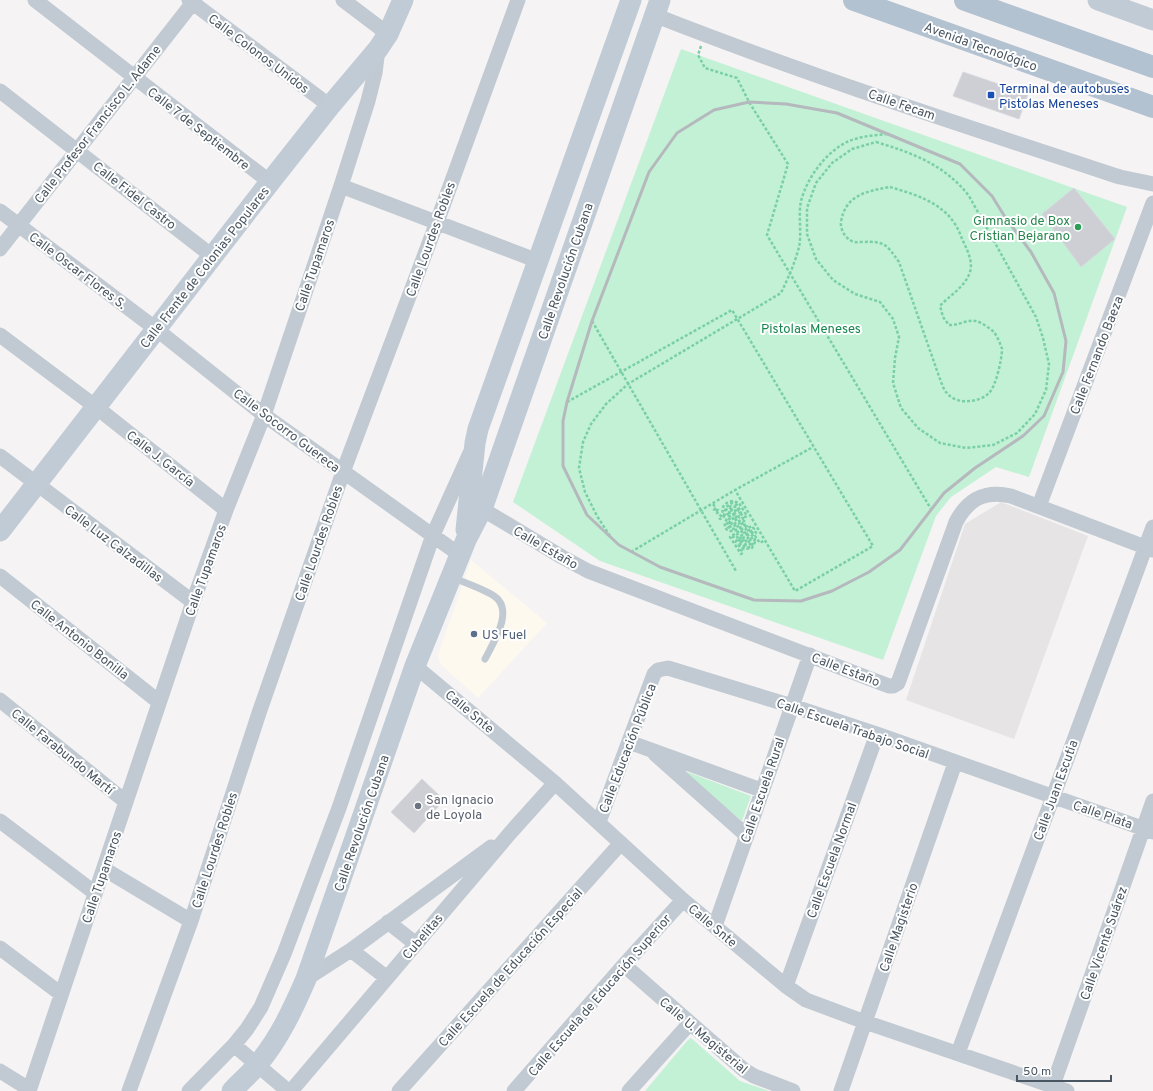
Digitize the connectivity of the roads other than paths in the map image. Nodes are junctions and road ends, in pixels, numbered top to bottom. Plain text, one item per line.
1 (35, 0) edge
2 (343, 0) edge
3 (403, 0) edge
4 (518, 0) edge
5 (631, 0) edge
6 (854, 0) edge
7 (965, 0) edge
8 (1098, 0) edge
9 (192, 1) edge
10 (657, 7) edge
11 (1153, 20) edge
12 (383, 42) junction
13 (611, 54) junction
14 (1152, 67) edge
15 (134, 78) junction
16 (0, 91) edge
17 (330, 106) junction
18 (1153, 107) edge
19 (616, 125) junction
20 (77, 150) junction
21 (270, 182) junction
22 (1153, 184) edge
23 (341, 186) junction
24 (1153, 203) edge
25 (0, 211) edge
26 (437, 222) junction
27 (19, 225) junction
28 (0, 249) edge
29 (212, 256) junction
30 (538, 261) junction
31 (156, 329) junction
32 (0, 335) edge
33 (96, 407) junction
34 (264, 415) junction
35 (475, 442) junction
36 (0, 456) edge
37 (343, 472) junction
38 (36, 485) junction
39 (1038, 506) junction
40 (482, 509) junction
41 (226, 510) junction
42 (1153, 526) edge
43 (0, 531) edge
44 (433, 535) junction
45 (463, 548) junction
46 (1149, 549) edge
47 (0, 576) edge
48 (452, 577) junction
49 (193, 602) junction
50 (810, 655) junction
51 (485, 659) dead end
52 (415, 666) junction
53 (654, 674) joint
54 (0, 700) edge
55 (159, 702) junction
56 (792, 706) junction
57 (877, 734) junction
58 (629, 742) junction
59 (651, 750) junction
60 (955, 763) junction
61 (555, 783) junction
62 (761, 790) junction
63 (1052, 797) junction
64 (1153, 801) edge
65 (126, 802) junction
66 (0, 821) edge
67 (599, 822) junction
68 (1148, 830) edge
69 (511, 832) junction
70 (746, 836) junction
71 (621, 843) junction
72 (104, 869) junction
73 (95, 894) junction
74 (683, 900) junction
75 (191, 921) junction
76 (388, 922) junction
77 (715, 926) junction
78 (416, 944) junction
79 (0, 948) edge
80 (351, 950) junction
81 (624, 966) junction
82 (387, 978) junction
83 (306, 979) junction
84 (786, 986) junction
85 (61, 994) junction
86 (864, 1022) junction
87 (690, 1023) junction
88 (234, 1045) junction
89 (958, 1053) junction
90 (258, 1064) junction
91 (0, 1071) edge
92 (1057, 1089) edge
93 (29, 1090) edge
94 (129, 1091) edge
95 (189, 1091) edge
96 (232, 1091) edge
97 (290, 1091) edge
98 (399, 1091) edge
99 (514, 1091) edge
100 (629, 1091) edge
101 (793, 1091) edge
102 (841, 1091) edge

1 - 15 street, Calle 7 de Septiembre
2 - 12 street
3 - 12 street, Calle Frente de Colonias Populares
4 - 26 street, Calle Lourdes Robles
5 - 13 street, Calle Revolución Cubana
6 - 18 main road, Avenida Tecnológico
7 - 14 main road
8 - 11 street
9 - 15 street, Calle Profesor Francisco L. Adame
9 - 17 street, Calle Colonos Unidos
10 - 19 street, Calle Revolución Cubana
10 - 22 street, Calle Fecam
12 - 17 street, Calle Frente de Colonias Populares
12 - 23 street, Calle Tupamaros
13 - 19 street
13 - 30 street, Calle Revolución Cubana
15 - 20 street, Calle Profesor Francisco L. Adame
15 - 21 street, Calle 7 de Septiembre
16 - 20 street, Calle Fidel Castro
17 - 21 street, Calle Frente de Colonias Populares
19 - 40 street, Calle Revolución Cubana
20 - 27 street, Calle Profesor Francisco L. Adame
20 - 29 street, Calle Fidel Castro
21 - 29 street, Calle Frente de Colonias Populares
23 - 26 street
23 - 34 street, Calle Tupamaros
24 - 39 street, Calle Fernando Baeza
25 - 27 street, Calle Oscar Flores S.
26 - 30 street
26 - 37 street, Calle Lourdes Robles
27 - 28 street, Calle Profesor Francisco L. Adame
27 - 31 street, Calle Oscar Flores S.
29 - 31 street, Calle Frente de Colonias Populares
30 - 35 street, Calle Revolución Cubana
31 - 33 street, Calle Frente de Colonias Populares
31 - 34 street, Calle Socorro Guereca
32 - 33 street, Calle J. García
33 - 38 street, Calle Frente de Colonias Populares
33 - 41 street, Calle J. García
34 - 37 street, Calle Socorro Guereca
34 - 41 street, Calle Tupamaros
35 - 44 street
35 - 45 street, Calle Revolución Cubana
36 - 38 street, Calle Luz Calzadillas
37 - 44 street, Calle Socorro Guereca
37 - 75 street, Calle Lourdes Robles
38 - 43 street, Calle Frente de Colonias Populares
38 - 49 street, Calle Luz Calzadillas
39 - 46 street, Calle Estaño
39 - 50 street, Calle Estaño
40 - 45 street, Calle Revolución Cubana
40 - 50 street, Calle Estaño
41 - 49 street, Calle Tupamaros
42 - 46 street, Calle Juan Escutia
44 - 45 street, Calle Socorro Guereca
44 - 88 street
45 - 48 street, Calle Revolución Cubana
46 - 63 street, Calle Juan Escutia
47 - 55 street, Calle Antonio Bonilla
48 - 51 lane
48 - 52 street, Calle Revolución Cubana
49 - 55 street, Calle Tupamaros
50 - 56 street, Calle Escuela Rural
52 - 61 street, Calle Snte
52 - 83 street, Calle Revolución Cubana
53 - 56 street, Calle Escuela Trabajo Social
53 - 58 street, Calle Educación Pública
54 - 65 street, Calle Farabundo Martí
55 - 65 street, Calle Tupamaros
56 - 57 street, Calle Escuela Trabajo Social
56 - 62 street, Calle Escuela Rural
57 - 60 street, Calle Escuela Trabajo Social
57 - 84 street, Calle Escuela Normal
58 - 59 street
58 - 67 street, Calle Educación Pública
59 - 62 street
59 - 70 street
60 - 63 street, Calle Escuela Trabajo Social
60 - 86 street, Calle Magisterio
61 - 67 street, Calle Snte
61 - 69 street, Cubelitas
62 - 70 street, Calle Escuela Rural
63 - 68 street, Calle Plata
63 - 89 street, Calle Juan Escutia
64 - 68 street, Calle Vicente Suárez
65 - 72 street, Calle Tupamaros
66 - 73 street
67 - 71 street, Calle Snte
68 - 92 street, Calle Vicente Suárez
69 - 76 street
69 - 78 street, Cubelitas
70 - 77 street, Calle Escuela Rural
71 - 74 street, Calle Snte
71 - 98 street, Calle Escuela de Educación Especial
72 - 73 street, Calle Tupamaros
72 - 75 street
73 - 85 street, Calle Tupamaros
74 - 77 street, Calle Snte
74 - 81 street, Calle Escuela de Educación Superior
75 - 94 street, Calle Lourdes Robles
76 - 78 street
76 - 80 street
77 - 84 street, Calle Snte
78 - 82 street, Cubelitas
79 - 85 street
80 - 82 street
80 - 83 street
81 - 87 street, Calle U. Magisterial
81 - 99 street, Calle Escuela de Educación Superior
82 - 97 street, Cubelitas
83 - 90 street, Calle Revolución Cubana
84 - 86 street, Calle Snte
85 - 93 street, Calle Tupamaros
86 - 89 street, Calle Snte
86 - 102 street, Calle Magisterio
87 - 100 street
87 - 101 street, Calle U. Magisterial
88 - 90 street
88 - 95 street
89 - 92 street, Calle Snte
90 - 96 street, Calle Revolución Cubana
90 - 97 street
91 - 93 street

